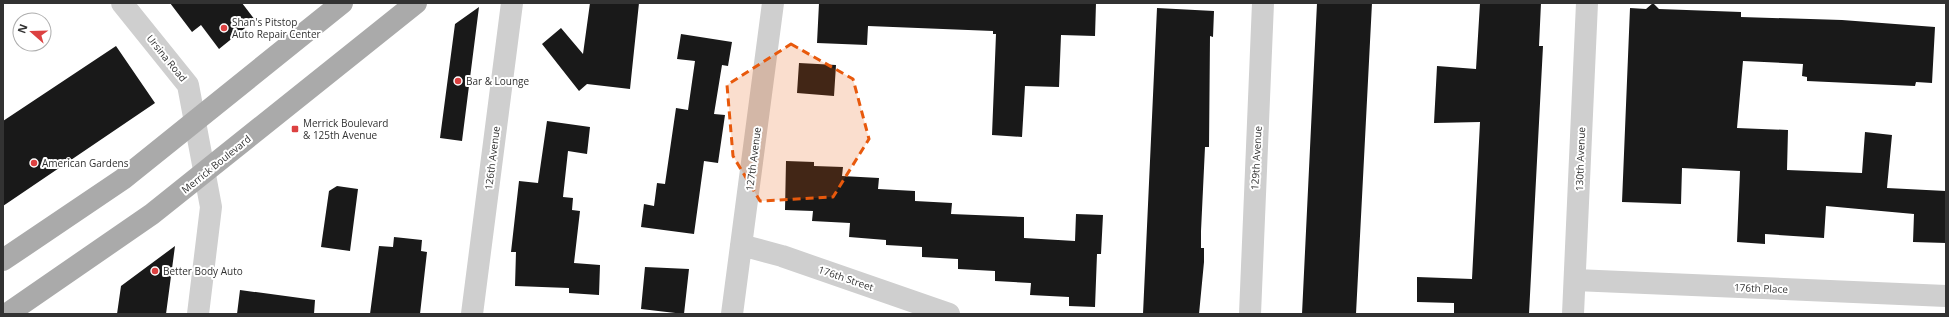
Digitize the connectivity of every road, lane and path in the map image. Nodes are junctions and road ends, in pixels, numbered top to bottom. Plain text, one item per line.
1 (122, 3) edge
2 (342, 3) edge
3 (416, 3) edge
4 (512, 3) edge
5 (773, 3) edge
6 (1263, 3) edge
7 (1587, 3) edge
8 (195, 121) junction
9 (205, 173) junction
10 (742, 245) junction
11 (3, 260) edge
12 (1575, 280) junction
13 (1946, 296) edge
14 (7, 314) edge
15 (198, 314) edge
16 (472, 314) edge
17 (732, 314) edge
18 (949, 314) edge
19 (1250, 314) edge
20 (1573, 314) edge

1 - 8 street, Ursina Road
2 - 8 main road
3 - 9 main road, Merrick Boulevard
4 - 16 street, 126th Avenue
5 - 10 street, 127th Avenue
6 - 19 street, 129th Avenue
7 - 12 street, 130th Avenue
8 - 9 street, Ursina Road
8 - 11 main road
9 - 14 main road, Merrick Boulevard
9 - 15 street, Ursina Road
10 - 17 street, 127th Avenue
10 - 18 street, 176th Street
12 - 13 street, 176th Place
12 - 20 street, 130th Avenue

